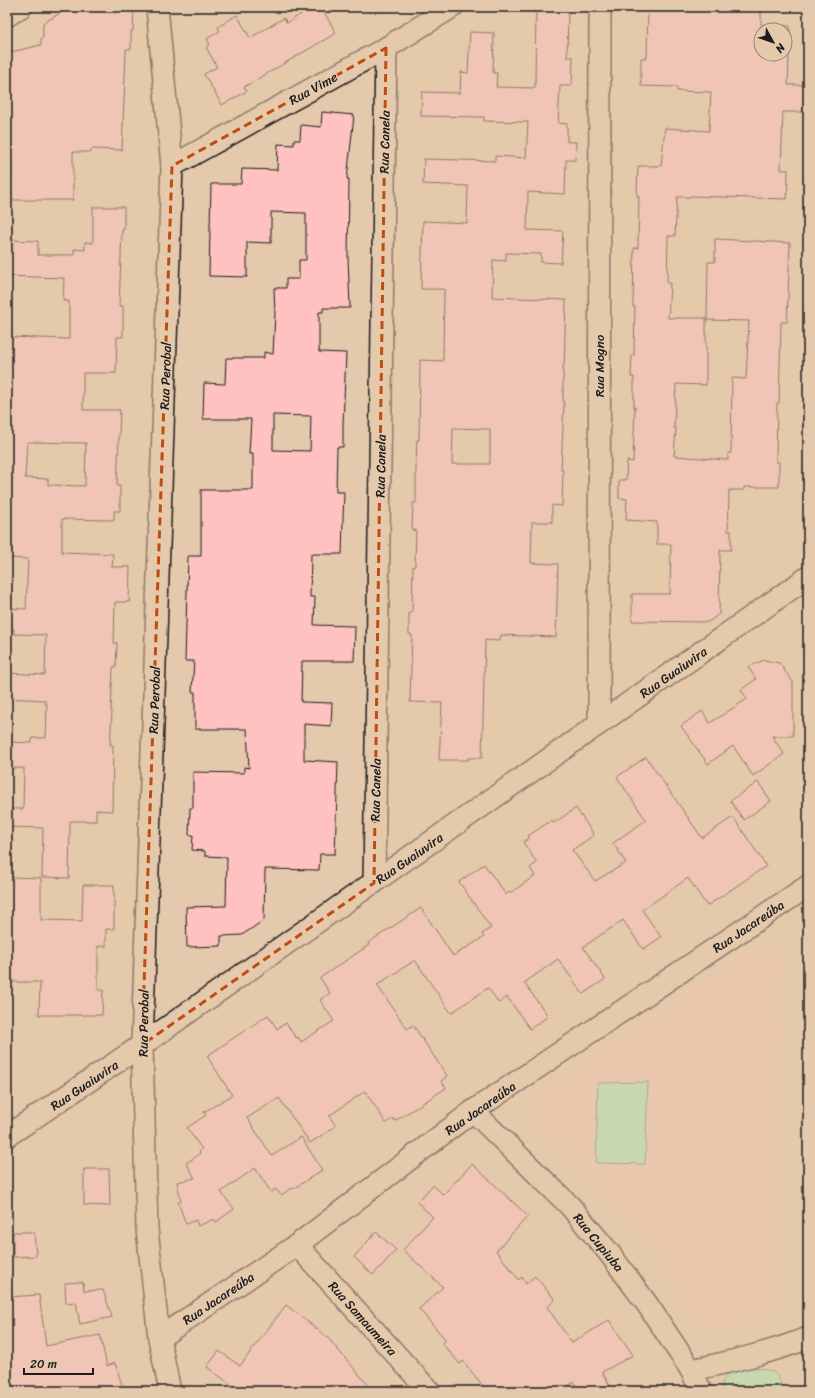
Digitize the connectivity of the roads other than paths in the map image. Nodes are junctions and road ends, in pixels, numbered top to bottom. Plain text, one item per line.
1 (21, 7) edge
2 (157, 7) edge
3 (452, 7) edge
4 (600, 7) edge
5 (7, 16) edge
6 (386, 48) junction
7 (172, 166) junction
8 (808, 577) edge
9 (599, 724) junction
10 (374, 883) junction
11 (808, 886) edge
12 (142, 1045) junction
13 (473, 1111) junction
14 (7, 1136) edge
15 (297, 1245) junction
16 (159, 1338) junction
17 (808, 1338) edge
18 (691, 1370) junction
19 (170, 1391) edge
20 (428, 1391) edge
21 (701, 1391) edge

1 - 5 street
2 - 7 street, Rua Perobal
3 - 6 street, Rua Vime
4 - 9 street, Rua Mogno
6 - 7 street, Rua Vime
6 - 10 street, Rua Canela
7 - 12 street, Rua Perobal
8 - 9 street, Rua Guaiuvira
9 - 10 street, Rua Guaiuvira
10 - 12 street, Rua Guaiuvira
11 - 13 street, Rua Jacareúba
12 - 14 street, Rua Guaiuvira
12 - 16 street, Rua Perobal
13 - 15 street, Rua Jacareúba
13 - 18 street, Rua Cupiuba
15 - 16 street, Rua Jacareúba
15 - 20 street, Rua Samaumeira
16 - 19 street, Rua Perobal
17 - 18 street
18 - 21 street, Rua Cupiuba

